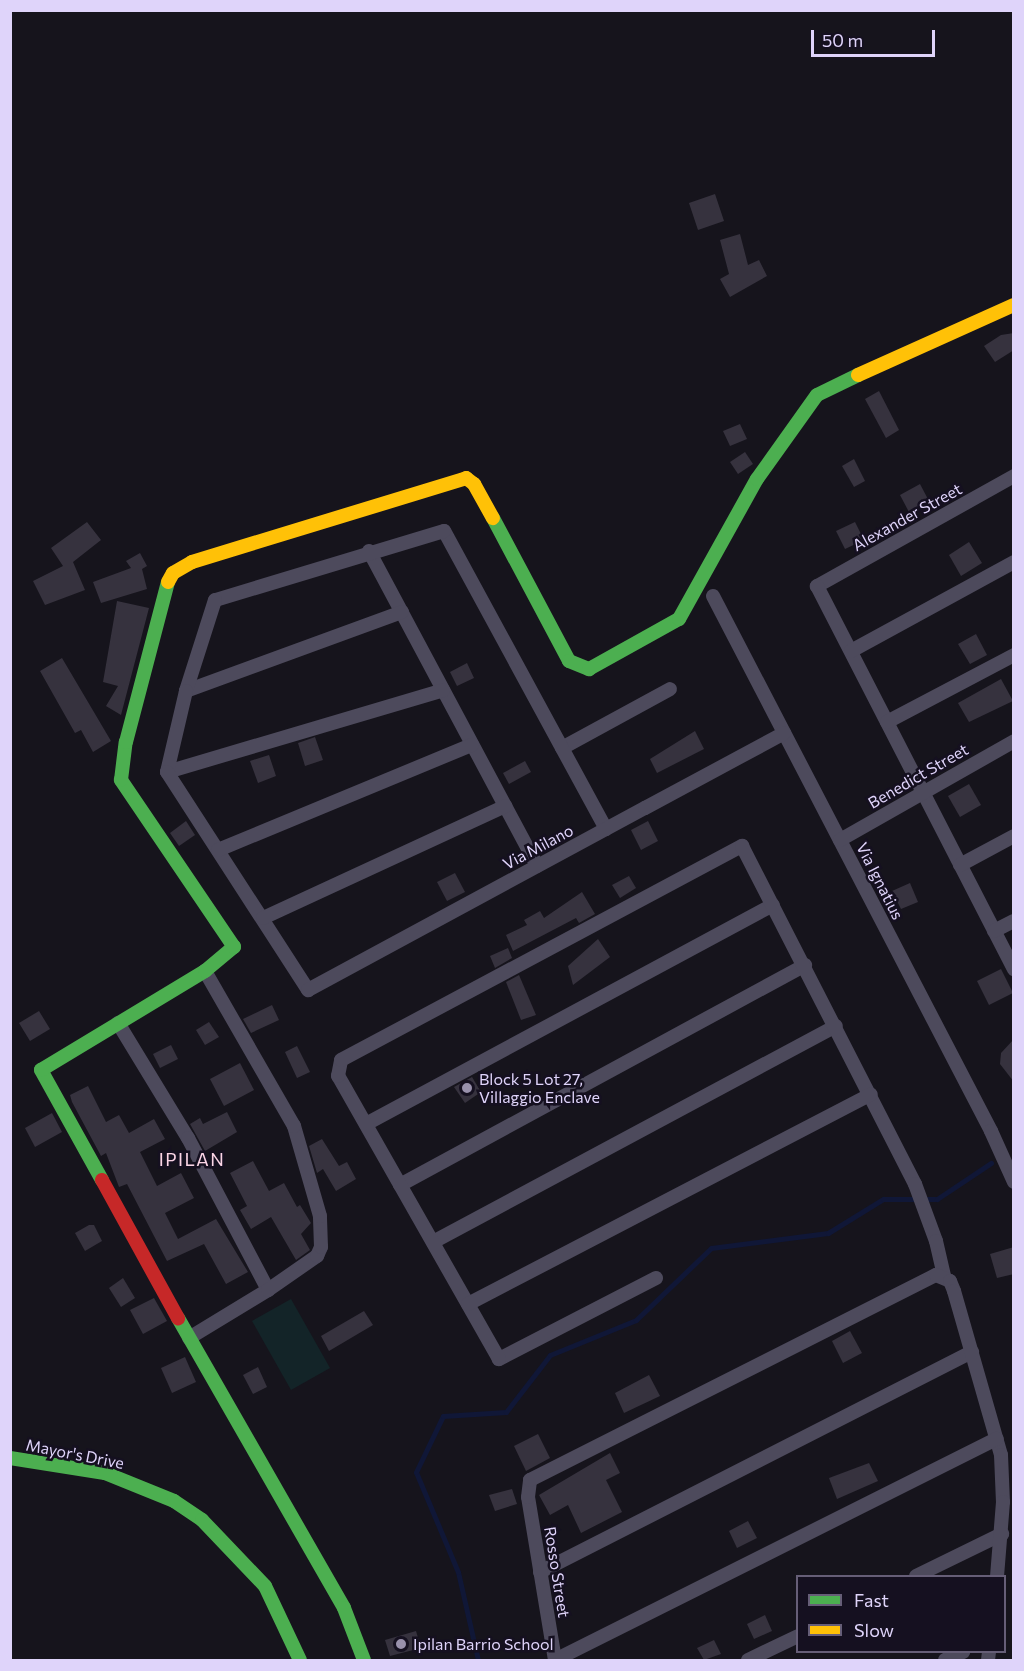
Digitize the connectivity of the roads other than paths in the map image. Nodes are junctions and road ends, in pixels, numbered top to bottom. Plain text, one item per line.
1 (1014, 305) edge
2 (1014, 476) edge
3 (369, 551) junction
4 (1014, 562) edge
5 (713, 596) dead end
6 (402, 612) junction
7 (851, 651) junction
8 (1014, 654) edge
9 (670, 689) dead end
10 (443, 690) junction
11 (186, 691) junction
12 (887, 722) junction
13 (784, 733) junction
14 (1014, 741) edge
15 (472, 745) junction
16 (562, 748) junction
17 (167, 772) junction
18 (922, 791) junction
19 (505, 806) junction
20 (606, 829) junction
21 (1014, 836) edge
22 (840, 840) junction
23 (218, 850) junction
24 (960, 865) junction
25 (537, 866) junction
26 (773, 905) junction
27 (263, 918) junction
28 (1014, 921) edge
29 (994, 931) junction
30 (805, 965) junction
31 (1014, 969) edge
32 (204, 971) junction
33 (118, 1023) junction
34 (836, 1026) junction
35 (871, 1094) junction
36 (366, 1124) junction
37 (1012, 1177) edge
38 (400, 1185) junction
39 (433, 1242) junction
40 (944, 1276) junction
41 (656, 1278) dead end
42 (268, 1290) junction
43 (468, 1304) junction
44 (189, 1338) junction
45 (972, 1352) junction
46 (997, 1439) junction
47 (1007, 1455) edge
48 (10, 1458) edge
49 (1002, 1534) junction
50 (540, 1572) junction
51 (918, 1575) edge
52 (998, 1575) edge
53 (796, 1637) edge
54 (961, 1653) edge
55 (300, 1660) edge
56 (364, 1660) edge
57 (555, 1660) edge
58 (748, 1660) edge
59 (945, 1660) edge

1 - 32 street
2 - 7 street, Alexander Street
3 - 6 street
3 - 11 street
3 - 16 street
4 - 7 street
5 - 13 street, Via Ignatius
6 - 10 street
6 - 11 street
7 - 12 street
8 - 12 street
9 - 16 street
10 - 15 street
10 - 17 street
11 - 17 street
12 - 18 street
13 - 20 street, Via Milano
13 - 22 street, Via Ignatius
14 - 18 street, Benedict Street
15 - 19 street
15 - 23 street
16 - 20 street
17 - 23 street
18 - 22 street, Benedict Street
18 - 24 street
19 - 25 street
19 - 27 street
20 - 25 street, Via Milano
21 - 24 street
22 - 37 street, Via Ignatius
23 - 27 street
24 - 29 street
25 - 27 street, Via Milano
26 - 30 street
26 - 36 street
26 - 36 street
28 - 29 street
29 - 31 street
30 - 34 street
30 - 38 street
32 - 33 street
32 - 42 street
33 - 42 street
33 - 44 street
34 - 35 street
34 - 39 street
35 - 40 street
35 - 43 street
36 - 38 street
38 - 39 street
39 - 43 street
40 - 45 street
40 - 50 street, Rosso Street
41 - 43 street
42 - 44 street
44 - 56 street
45 - 46 street
45 - 50 street
46 - 47 street
46 - 57 street
47 - 49 street
48 - 55 street, Mayor's Drive
49 - 51 street
49 - 52 street
50 - 57 street, Rosso Street
53 - 58 street
54 - 59 street

